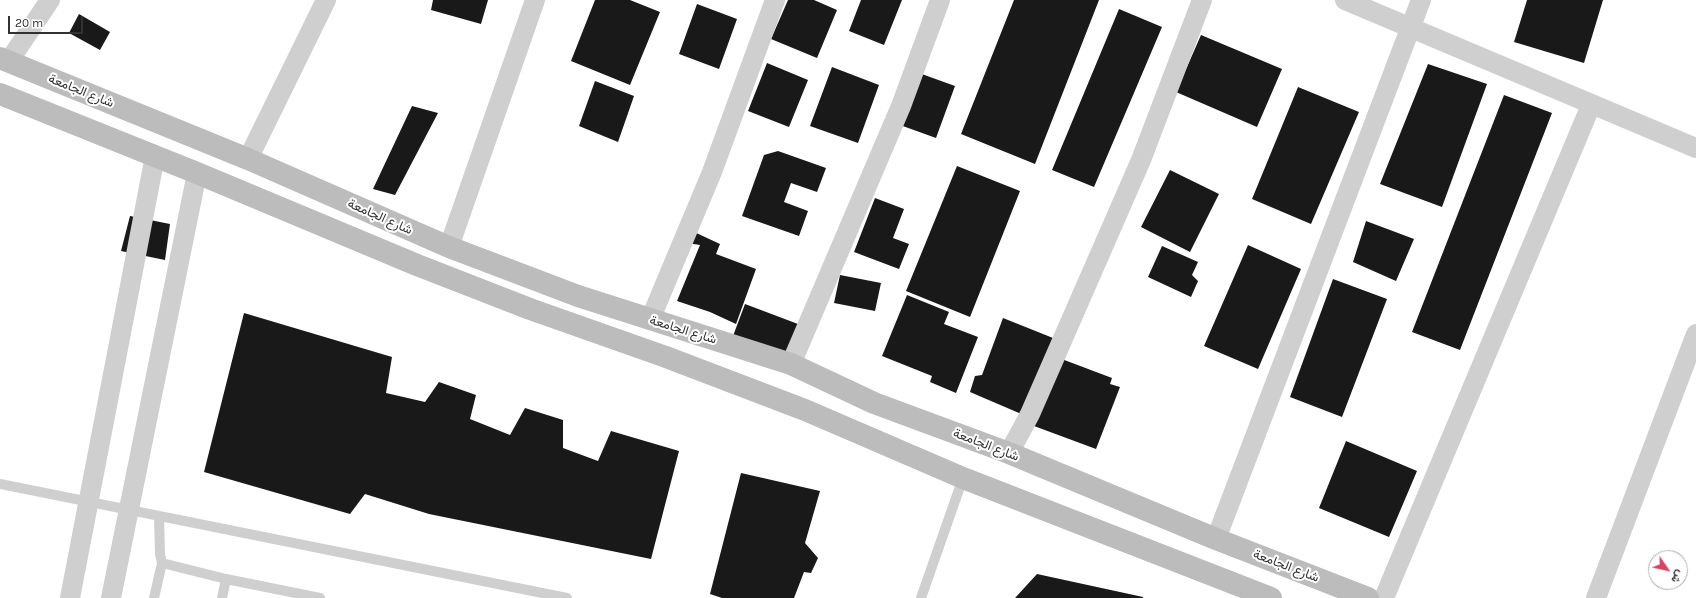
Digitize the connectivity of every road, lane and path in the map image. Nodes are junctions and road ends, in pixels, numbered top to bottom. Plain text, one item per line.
1 (50, 0) edge
2 (326, 0) edge
3 (535, 0) edge
4 (775, 0) edge
5 (940, 0) edge
6 (1202, 0) edge
7 (1346, 0) edge
8 (1421, 0) edge
9 (1411, 27) junction
10 (4, 60) edge
11 (0, 94) edge
12 (1591, 105) junction
13 (1696, 148) edge
14 (155, 156) junction
15 (248, 159) junction
16 (197, 173) junction
17 (449, 247) junction
18 (650, 320) junction
19 (1696, 334) edge
20 (791, 364) junction
21 (1009, 453) junction
22 (963, 478) junction
23 (0, 484) edge
24 (88, 502) junction
25 (129, 510) junction
26 (159, 516) junction
27 (1216, 539) junction
28 (162, 563) junction
29 (226, 579) junction
30 (70, 598) edge
31 (111, 598) edge
32 (154, 598) edge
33 (222, 598) edge
34 (320, 598) edge
35 (567, 598) edge
36 (922, 598) edge
37 (1271, 598) edge
38 (1368, 598) edge
39 (1384, 598) edge
40 (1596, 598) edge

1 - 10 street
2 - 15 street
3 - 17 street
4 - 18 street
5 - 20 street
6 - 21 street
7 - 9 street
8 - 9 street
9 - 12 street
9 - 27 street
10 - 15 main road, شارع الجامعة
11 - 14 main road
12 - 13 street
12 - 39 street
14 - 16 main road
14 - 24 street
15 - 17 main road, شارع الجامعة
16 - 22 main road
16 - 25 street
17 - 18 main road, شارع الجامعة
18 - 20 main road, شارع الجامعة
19 - 40 street
20 - 21 main road, شارع الجامعة
21 - 27 main road, شارع الجامعة
22 - 36 lane
22 - 37 main road
23 - 24 lane
24 - 25 lane
24 - 30 street
25 - 26 lane
25 - 31 street
26 - 28 lane
26 - 35 lane
27 - 38 main road, شارع الجامعة
28 - 29 lane
28 - 32 lane
29 - 33 lane
29 - 34 lane

